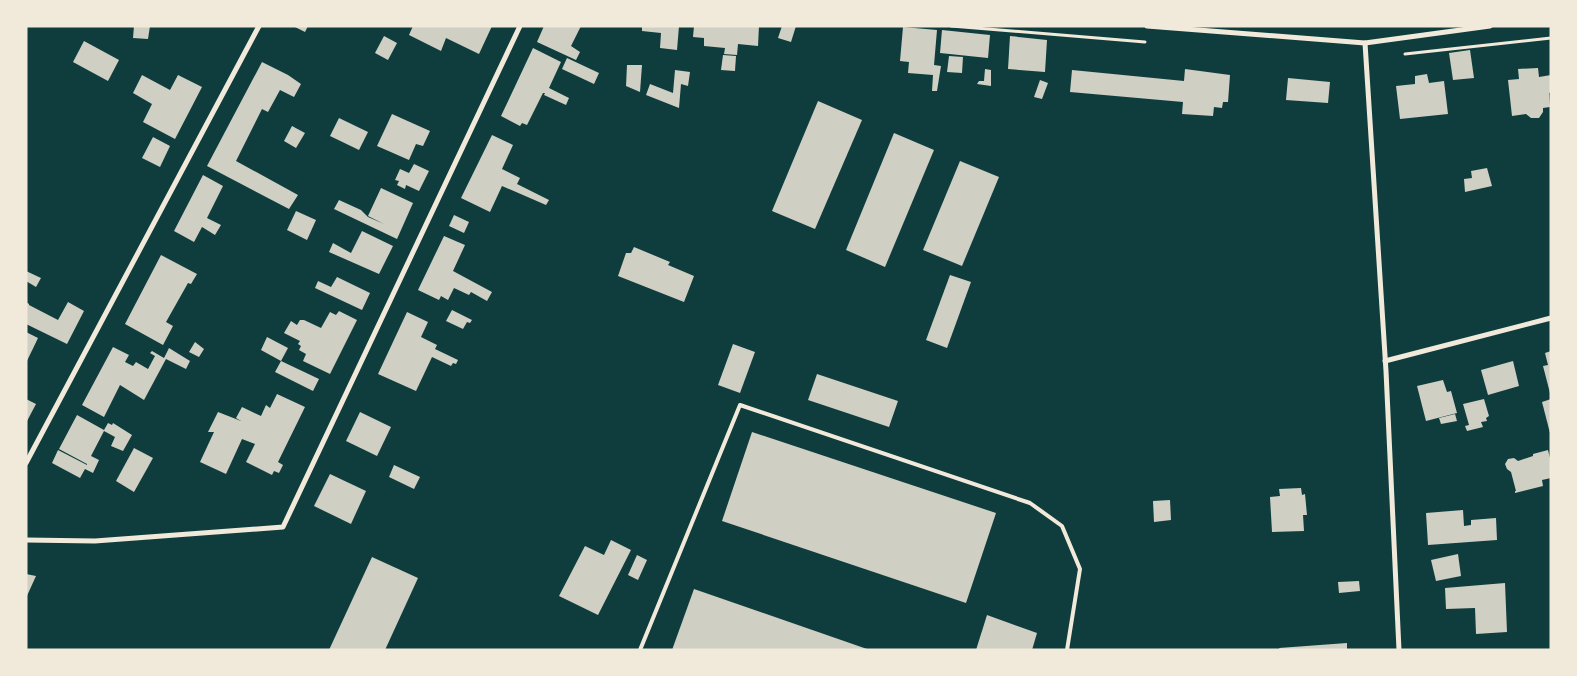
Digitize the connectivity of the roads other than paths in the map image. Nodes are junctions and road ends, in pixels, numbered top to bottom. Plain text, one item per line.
1 (259, 26) edge
2 (520, 26) edge
3 (1147, 26) edge
4 (1490, 26) edge
5 (1365, 43) junction
6 (1551, 318) edge
7 (1385, 361) junction
8 (26, 463) edge
9 (26, 540) edge
10 (640, 650) edge
11 (1068, 650) edge
12 (1399, 650) edge

1 - 8 street
2 - 9 street
3 - 5 street
4 - 5 street
5 - 7 street
6 - 7 street
7 - 12 street
10 - 11 lane

